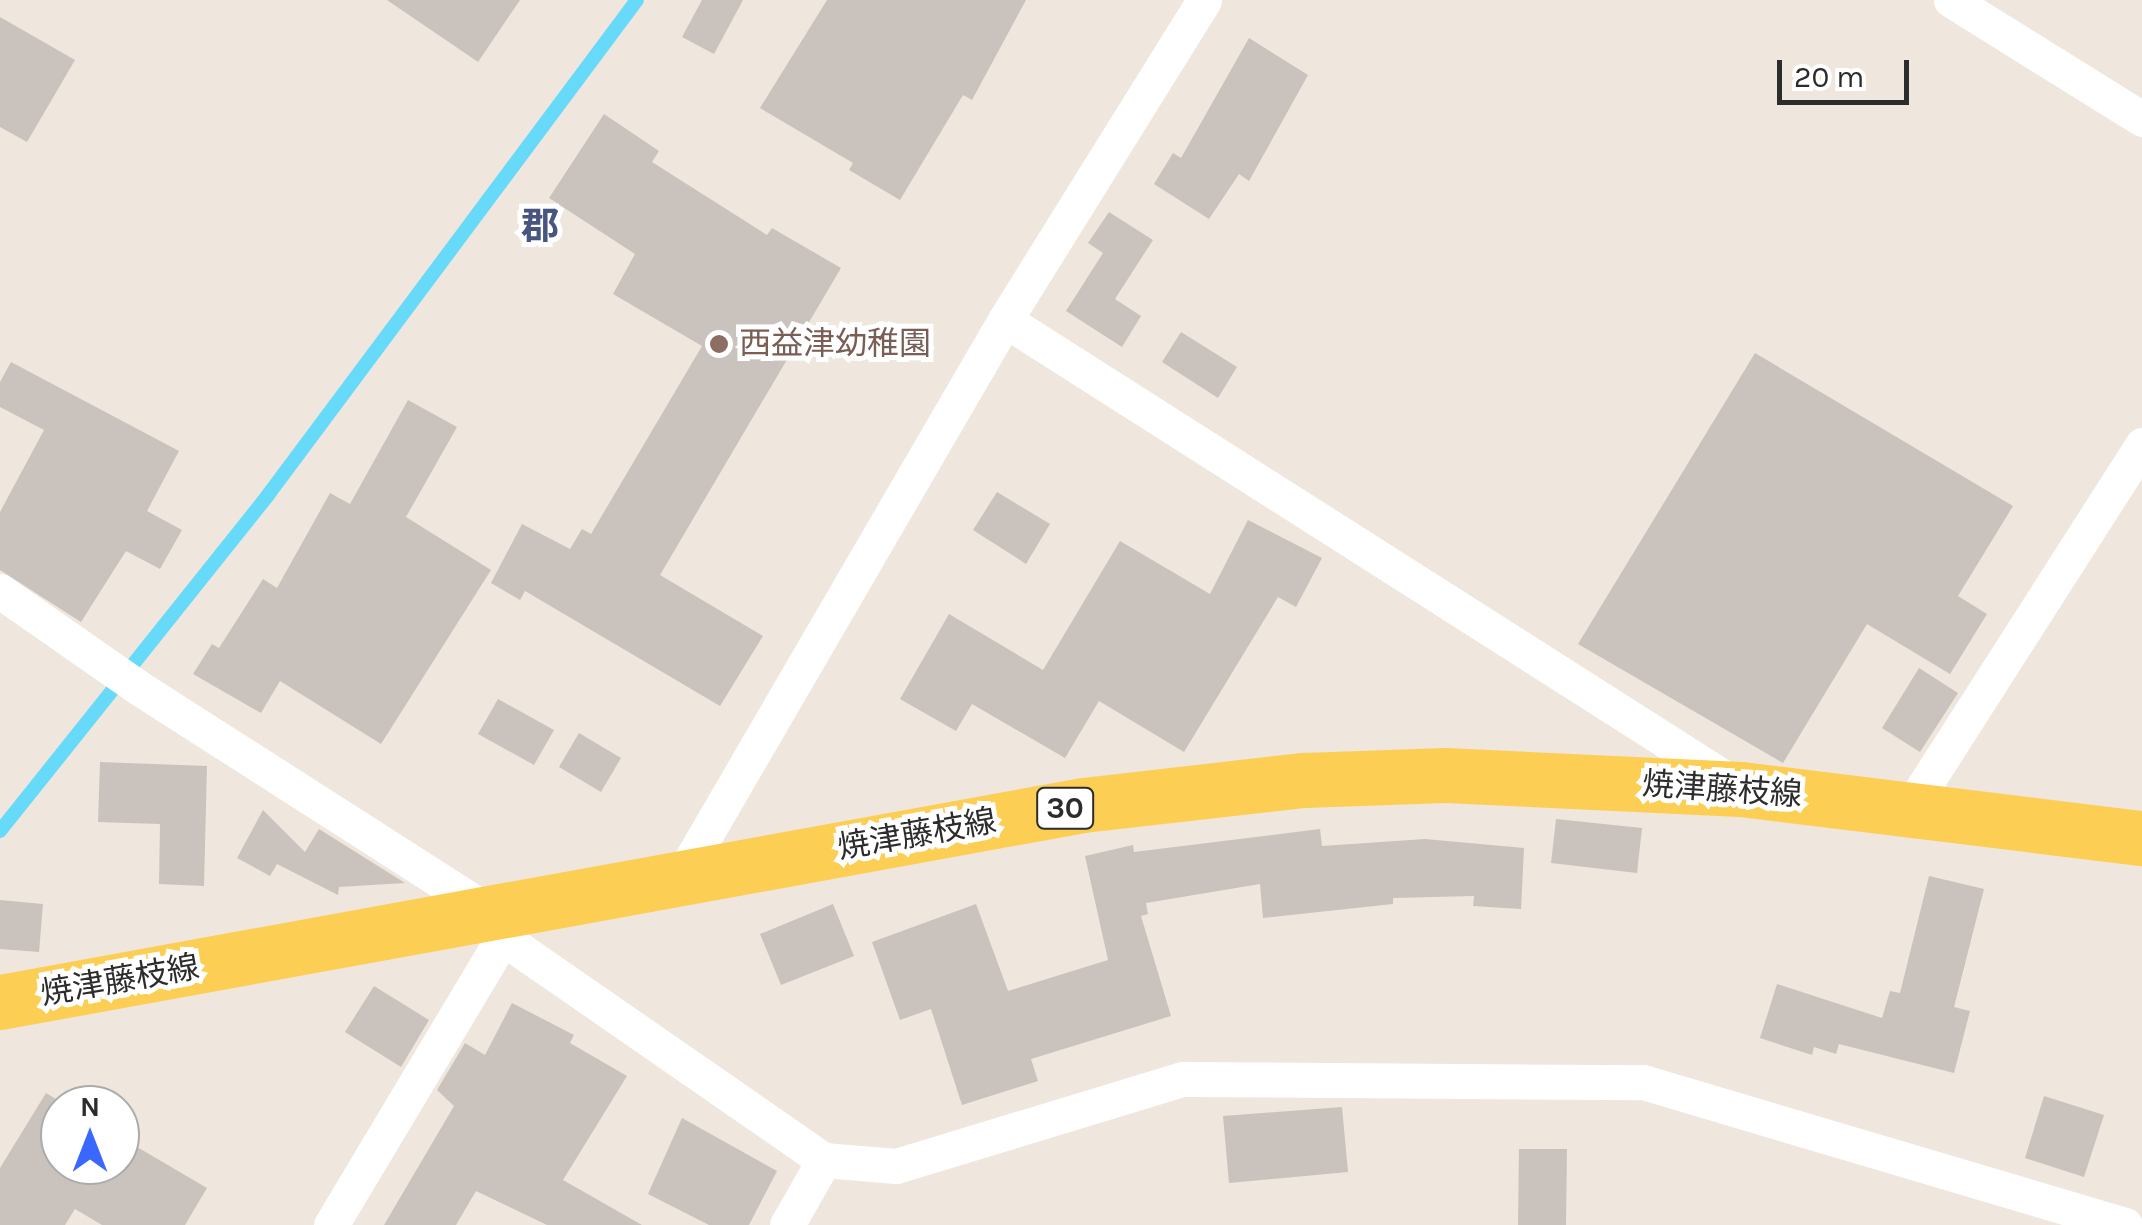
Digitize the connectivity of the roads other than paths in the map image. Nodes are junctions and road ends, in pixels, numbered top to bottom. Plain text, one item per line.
1 (1204, 0) edge
2 (1951, 0) edge
3 (2142, 119) edge
4 (1005, 320) junction
5 (2142, 445) edge
6 (0, 591) edge
7 (1741, 788) junction
8 (1910, 808) junction
9 (2142, 838) edge
10 (681, 877) junction
11 (497, 926) junction
12 (0, 1002) edge
13 (824, 1160) junction
14 (331, 1225) edge
15 (787, 1225) edge
16 (2126, 1225) edge

1 - 4 street
2 - 3 street
4 - 7 street
4 - 10 street
5 - 8 street
6 - 11 street
7 - 8 main road, 焼津藤枝線 / 30
7 - 10 main road, 焼津藤枝線 / 30
8 - 9 main road, 焼津藤枝線 / 30
10 - 11 main road, 焼津藤枝線 / 30
11 - 12 main road, 焼津藤枝線 / 30
11 - 13 street
11 - 14 street
13 - 15 street
13 - 16 street

